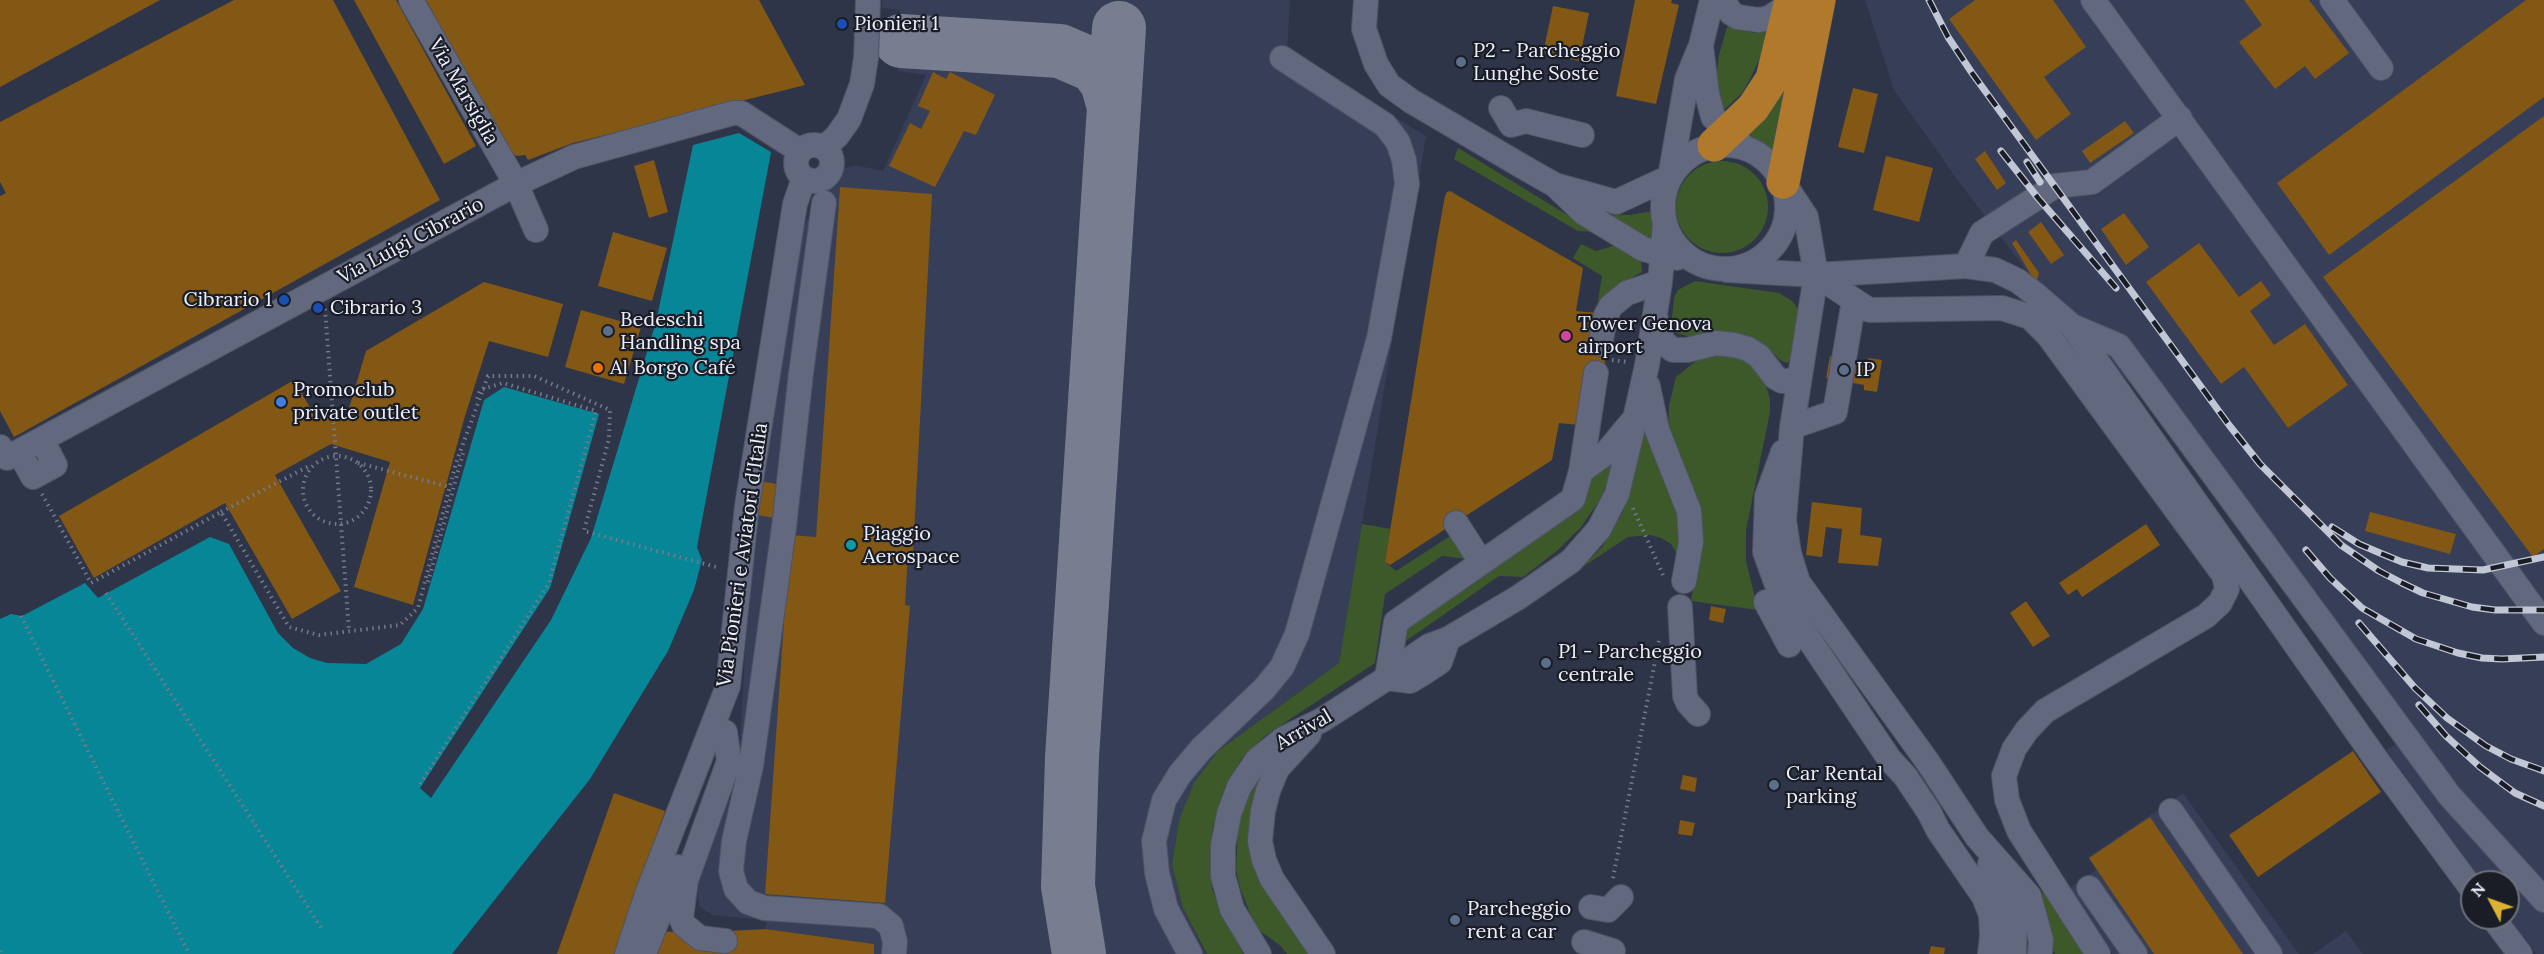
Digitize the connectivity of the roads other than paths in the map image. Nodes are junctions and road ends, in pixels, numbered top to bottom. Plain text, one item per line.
1 (411, 0) edge
2 (868, 0) edge
3 (1366, 0) edge
4 (1712, 0) edge
5 (1723, 0) edge
6 (2093, 0) edge
7 (2332, 0) edge
8 (1800, 1) edge
9 (1701, 45) junction
10 (1282, 58) dead end
11 (2381, 68) dead end
12 (2180, 118) junction
13 (1582, 135) dead end
14 (1728, 141) junction
15 (806, 149) junction
16 (1506, 156) junction
17 (1670, 177) junction
18 (804, 178) junction
19 (1783, 182) junction
20 (516, 184) junction
21 (1555, 185) junction
22 (824, 203) dead end
23 (1665, 224) junction
24 (536, 230) dead end
25 (1663, 255) junction
26 (1965, 266) junction
27 (1717, 268) junction
28 (1816, 275) junction
29 (1660, 282) junction
30 (1854, 300) junction
31 (1655, 313) junction
32 (2072, 326) junction
33 (1600, 344) dead end
34 (1647, 365) junction
35 (1596, 373) dead end
36 (1800, 376) junction
37 (1635, 419) junction
38 (1792, 427) junction
39 (42, 440) junction
40 (10, 449) edge
41 (1581, 471) junction
42 (1456, 523) dead end
43 (1764, 552) junction
44 (1481, 562) junction
45 (1675, 582) road end
46 (1680, 607) dead end
47 (2544, 623) edge
48 (1789, 645) dead end
49 (1388, 678) junction
50 (1698, 714) dead end
51 (1322, 720) junction
52 (719, 729) junction
53 (2171, 811) dead end
54 (699, 827) junction
55 (1977, 837) junction
56 (2460, 873) edge
57 (2090, 888) dead end
58 (2544, 900) edge
59 (2502, 930) edge
60 (725, 941) dead end
61 (1584, 942) dead end
62 (2043, 949) edge
63 (1258, 950) edge
64 (1614, 951) dead end
65 (627, 954) edge
66 (644, 954) edge
67 (894, 954) edge
68 (1190, 954) edge
69 (1323, 954) edge
70 (1990, 954) edge
71 (2014, 954) edge
72 (2098, 954) edge
73 (2135, 954) edge
74 (2270, 954) edge
75 (2520, 954) edge

1 - 20 street, Via Marsiglia
2 - 15 street
3 - 16 street
4 - 9 street
5 - 8 street
6 - 12 street
7 - 11 street
8 - 14 highway
8 - 19 highway
9 - 14 street
9 - 17 street
10 - 68 street
12 - 26 street
12 - 47 street
13 - 16 street
14 - 17 street
14 - 19 street
15 - 18 street, Via Pionieri e Aviatori d'Italia
15 - 18 street
15 - 20 street, Via Luigi Cibrario
16 - 21 street
17 - 21 street
17 - 23 street
18 - 52 street, Via Pionieri e Aviatori d'Italia
19 - 27 street
19 - 28 street
20 - 24 street, Via Marsiglia
20 - 39 street, Via Luigi Cibrario
21 - 25 street
22 - 67 street
23 - 25 street
23 - 27 street
25 - 27 street
25 - 29 street
26 - 28 street
26 - 32 street
27 - 28 street
28 - 30 street
28 - 36 street
29 - 31 street
29 - 33 street
30 - 38 street
30 - 72 street
31 - 34 street
31 - 36 street
32 - 56 street
32 - 58 street
34 - 37 street
34 - 45 street
35 - 41 street
36 - 38 street
37 - 41 street
37 - 49 street
38 - 43 street
38 - 55 street
39 - 40 street, Via Luigi Cibrario
39 - 40 street, Via Luigi Cibrario
41 - 44 street
42 - 44 street
43 - 48 street
43 - 70 street
44 - 49 street
46 - 50 street
49 - 51 street, Arrival
51 - 63 street, Arrival
51 - 69 street
52 - 54 street
52 - 65 street, Via Pionieri e Aviatori d'Italia
53 - 74 street
54 - 60 street
54 - 66 street
55 - 62 street
55 - 71 street
57 - 73 street
59 - 75 street
61 - 64 street

